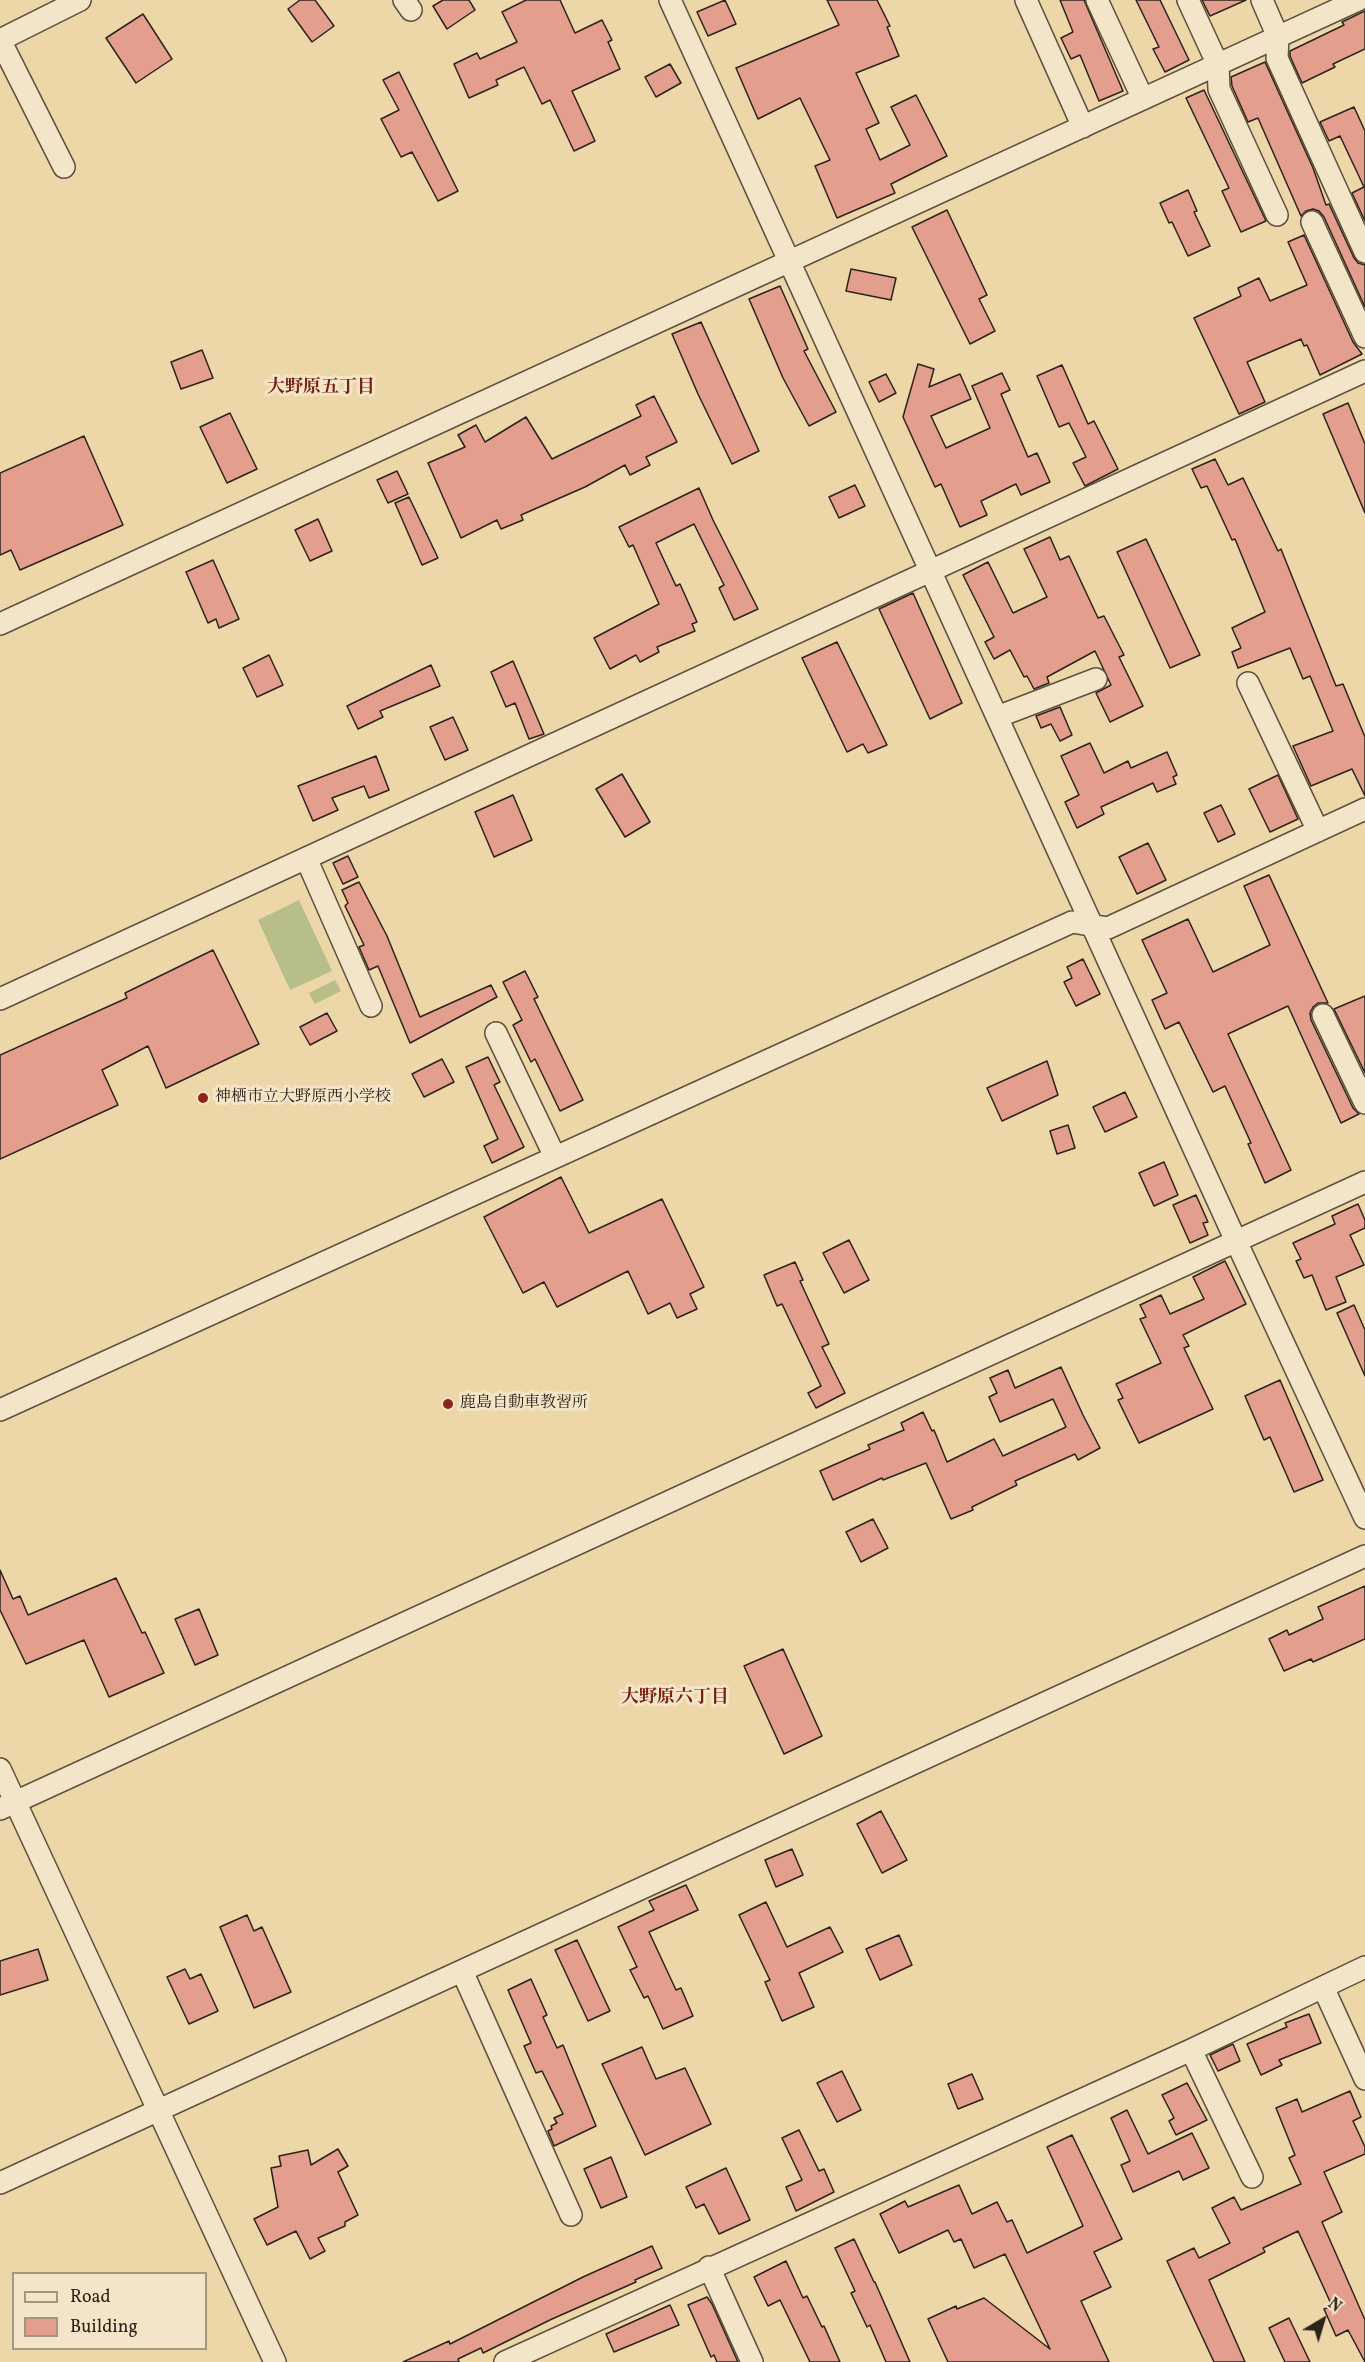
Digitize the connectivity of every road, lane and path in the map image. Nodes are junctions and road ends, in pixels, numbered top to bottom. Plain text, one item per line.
1 (80, 0) edge
2 (670, 0) edge
3 (1026, 0) edge
4 (1096, 0) edge
5 (1188, 0) edge
6 (1262, 0) edge
7 (1358, 0) edge
8 (1320, 8) edge
9 (1278, 37) junction
10 (1218, 65) junction
11 (1143, 99) junction
12 (1083, 127) junction
13 (64, 167) dead end
14 (1277, 215) dead end
15 (1312, 222) dead end
16 (1365, 252) edge
17 (789, 263) junction
18 (1365, 337) edge
19 (1365, 371) edge
20 (930, 572) junction
21 (0, 624) edge
22 (1096, 679) dead end
23 (1248, 683) dead end
24 (997, 717) junction
25 (1365, 810) edge
26 (1318, 831) junction
27 (306, 858) junction
28 (1093, 926) junction
29 (0, 999) edge
30 (371, 1006) dead end
31 (1323, 1015) dead end
32 (496, 1033) dead end
33 (1365, 1103) edge
34 (555, 1157) junction
35 (1365, 1182) edge
36 (1236, 1241) junction
37 (0, 1410) edge
38 (1365, 1518) edge
39 (1365, 1556) edge
40 (0, 1769) edge
41 (8, 1805) edge
42 (1365, 1966) edge
43 (462, 1971) junction
44 (1323, 1987) junction
45 (1191, 2050) junction
46 (1365, 2079) edge
47 (158, 2111) junction
48 (1252, 2177) dead end
49 (0, 2183) edge
50 (571, 2215) dead end
51 (709, 2267) junction
52 (275, 2362) edge
53 (506, 2362) edge
54 (752, 2362) edge

1 - 13 street
2 - 17 street
3 - 12 street
4 - 11 street
5 - 10 street
6 - 9 street
7 - 8 street
8 - 9 street
9 - 10 street
9 - 16 street
10 - 11 street
10 - 14 street
11 - 12 street
12 - 17 street
15 - 18 street
17 - 20 street
17 - 21 street
19 - 20 street
20 - 24 street
20 - 27 street
22 - 24 street
23 - 26 street
24 - 28 street
25 - 26 street
26 - 28 street
27 - 29 street
27 - 30 street
28 - 34 street
28 - 36 street
31 - 33 street
32 - 34 street
34 - 37 street
35 - 36 street
36 - 38 street
36 - 41 street
39 - 43 street
40 - 41 street
41 - 47 street
42 - 44 street
43 - 47 street
43 - 50 street
44 - 45 street
44 - 46 street
45 - 48 street
45 - 51 street
47 - 49 street
47 - 52 street
51 - 53 street
51 - 54 street

